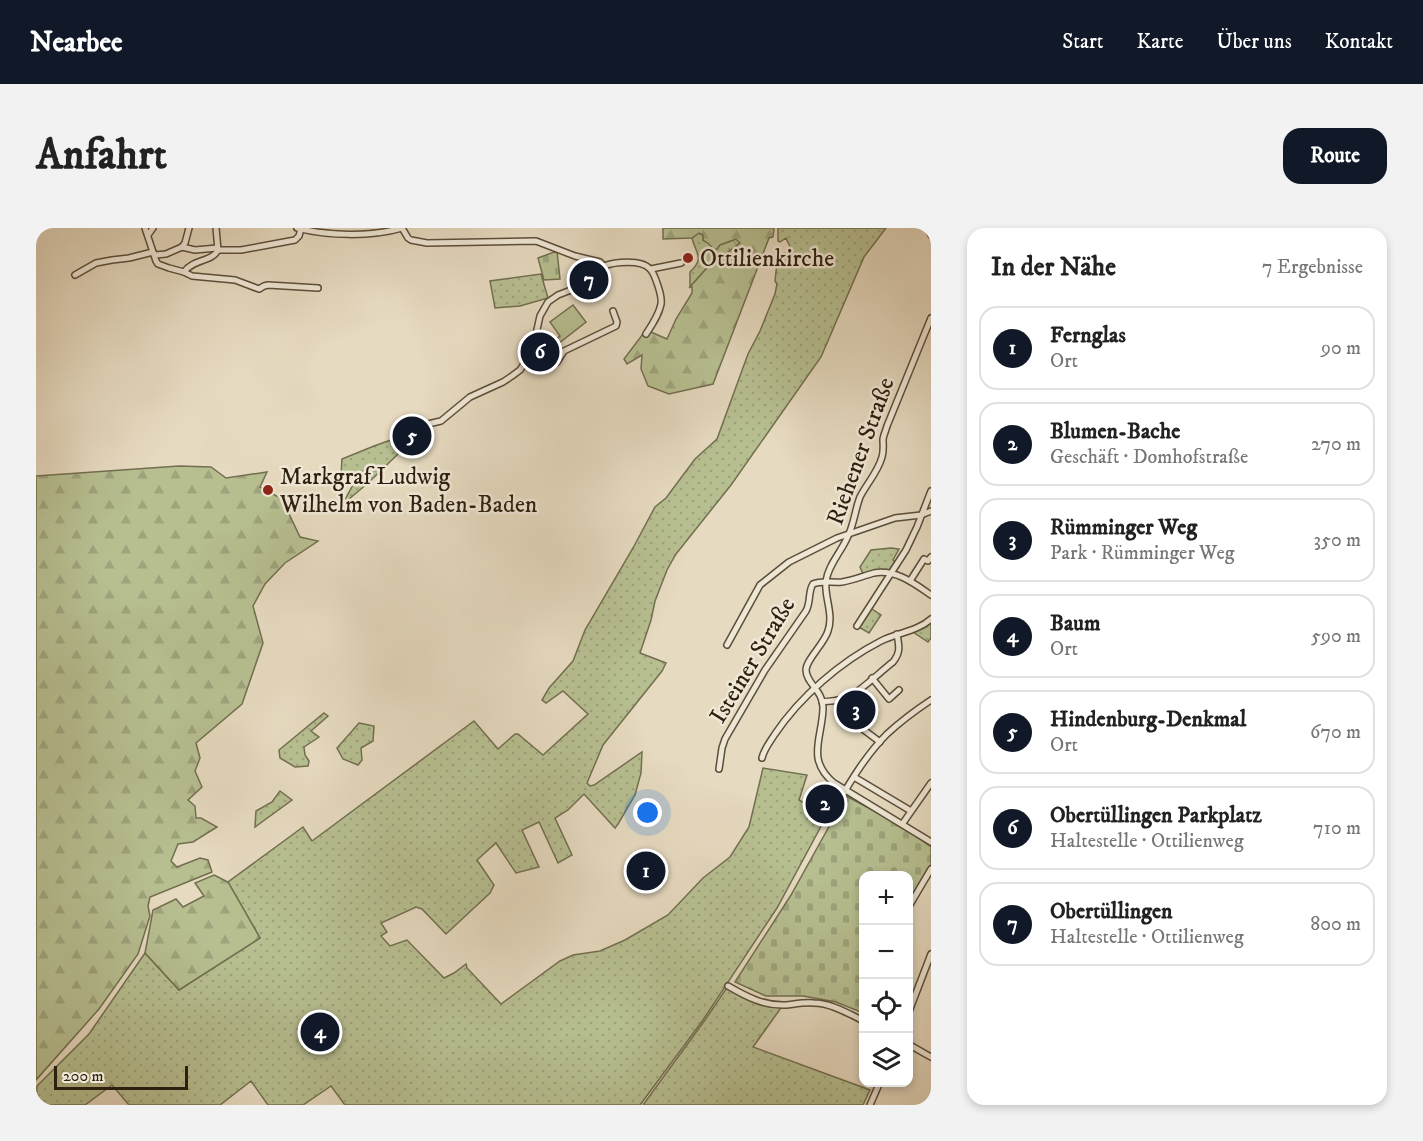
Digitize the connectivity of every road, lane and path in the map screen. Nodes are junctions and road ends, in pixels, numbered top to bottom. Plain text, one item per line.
1 (145, 228) edge
2 (153, 228) edge
3 (189, 228) edge
4 (216, 228) edge
5 (402, 228) edge
6 (928, 228) edge
7 (299, 229) edge
8 (148, 235) junction
9 (931, 235) edge
10 (182, 247) junction
11 (218, 249) junction
12 (154, 253) junction
13 (681, 263) dead end
14 (604, 266) junction
15 (651, 269) junction
16 (184, 272) junction
17 (75, 275) dead end
18 (318, 288) dead end
19 (613, 311) dead end
20 (931, 318) edge
21 (646, 334) dead end
22 (532, 352) junction
23 (428, 424) dead end
24 (931, 490) edge
25 (931, 511) edge
26 (921, 515) junction
27 (849, 535) junction
28 (931, 557) edge
29 (891, 574) junction
30 (910, 581) junction
31 (826, 582) junction
32 (931, 595) edge
33 (931, 619) edge
34 (857, 626) dead end
35 (897, 634) junction
36 (727, 645) dead end
37 (872, 678) junction
38 (816, 688) junction
39 (899, 690) dead end
40 (931, 699) edge
41 (838, 700) junction
42 (822, 702) junction
43 (880, 742) junction
44 (762, 758) dead end
45 (719, 769) dead end
46 (854, 777) junction
47 (931, 783) edge
48 (845, 790) junction
49 (911, 811) junction
50 (830, 818) dead end
51 (903, 823) junction
52 (931, 842) edge
53 (931, 869) edge
54 (913, 901) edge
55 (931, 954) edge
56 (728, 986) dead end
57 (913, 1003) edge
58 (859, 1019) edge
59 (913, 1046) edge
60 (931, 1057) edge
61 (878, 1087) edge
62 (870, 1105) edge

1 - 8 street
2 - 8 street
3 - 10 street
4 - 11 street
5 - 7 street
5 - 14 street
6 - 9 street
7 - 11 street
8 - 12 street
10 - 11 street
10 - 12 street
11 - 16 street
12 - 16 street
12 - 17 street
13 - 15 street
14 - 15 street
14 - 22 street
15 - 21 street
16 - 18 street
19 - 22 street
20 - 27 street, Riehener Straße
22 - 23 street
24 - 26 street
25 - 26 street
26 - 27 street
26 - 29 street
27 - 31 street, Riehener Straße
27 - 36 street
28 - 30 street
29 - 30 street
29 - 31 street
29 - 34 street
30 - 32 street
31 - 38 street, Riehener Straße
31 - 45 street, Isteiner Straße
33 - 35 street
35 - 37 street
35 - 38 street
37 - 39 street
37 - 41 street
38 - 42 street, Riehener Straße
38 - 44 street
40 - 43 street
41 - 42 street
41 - 43 street
42 - 48 street, Riehener Straße
43 - 46 street
46 - 48 street
46 - 49 street
47 - 49 street
48 - 50 street
48 - 51 street, Riehener Straße
49 - 51 street
51 - 52 street, Riehener Straße
53 - 54 street
55 - 57 street
56 - 58 street
59 - 60 street
61 - 62 street

